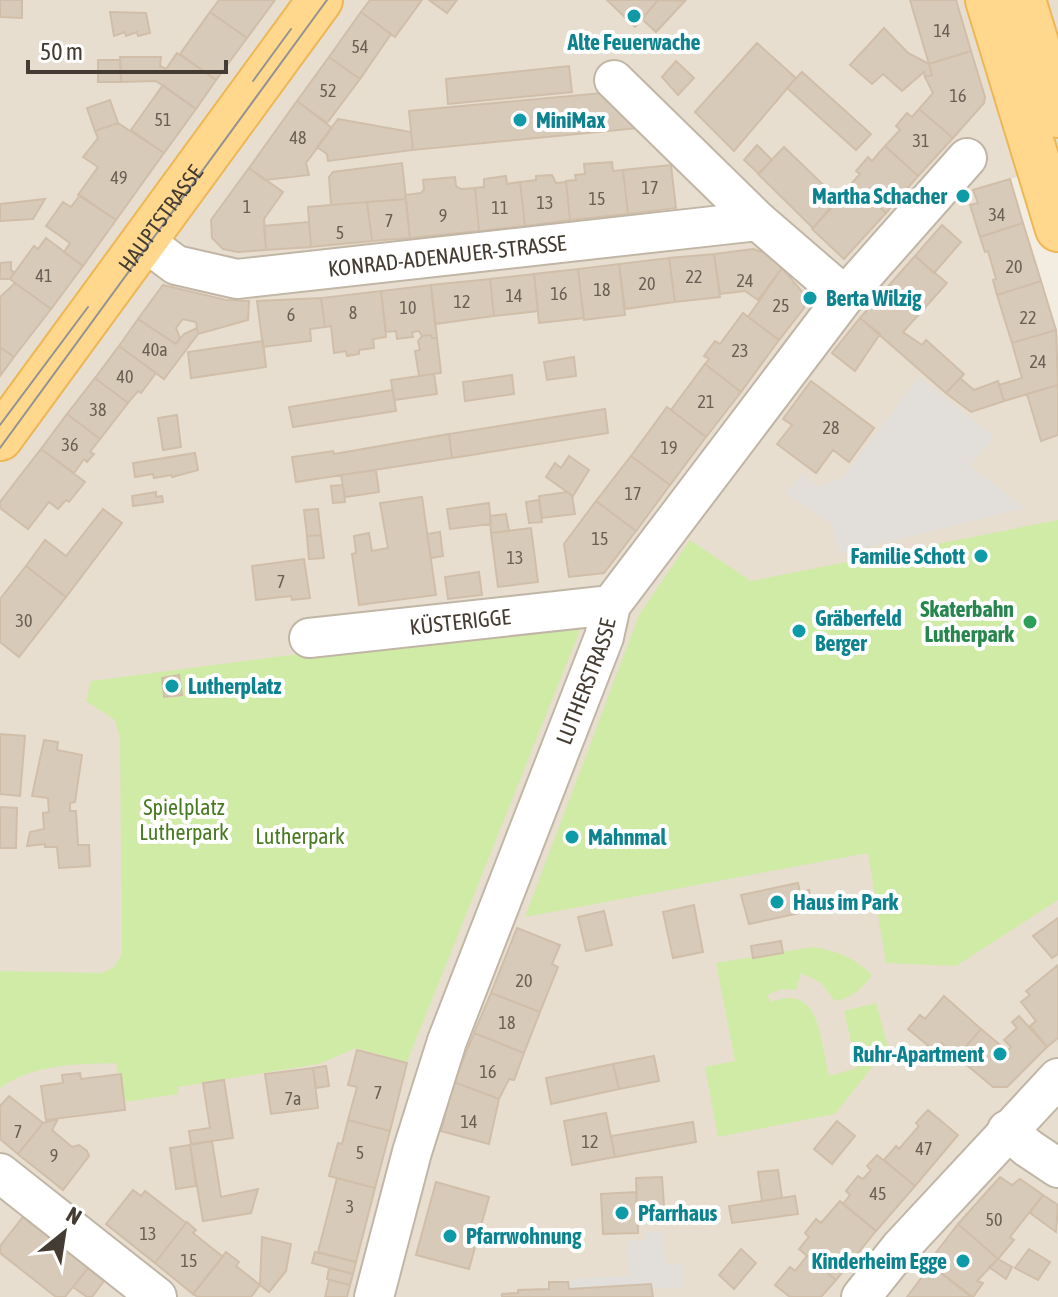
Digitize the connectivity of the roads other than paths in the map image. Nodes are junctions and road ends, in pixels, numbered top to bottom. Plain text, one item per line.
1 (320, 0) edge
2 (988, 0) edge
3 (1028, 37) edge
4 (614, 80) dead end
5 (1058, 115) edge
6 (967, 158) dead end
7 (758, 221) junction
8 (1058, 229) edge
9 (144, 241) junction
10 (845, 296) junction
11 (0, 438) edge
12 (611, 605) junction
13 (309, 638) dead end
14 (1058, 1078) edge
15 (1007, 1130) junction
16 (1058, 1168) edge
17 (0, 1173) edge
18 (157, 1297) edge
19 (374, 1297) edge
20 (861, 1297) edge

1 - 9 main road, HAUPTSTRASSE
2 - 3 main road
3 - 5 main road
3 - 8 main road
4 - 7 street
6 - 10 street, LUTHERSTRASSE
7 - 9 street, KONRAD-ADENAUER-STRASSE
7 - 10 street
9 - 11 main road, HAUPTSTRASSE
10 - 12 street, LUTHERSTRASSE
12 - 13 street, KÜSTERIGGE
12 - 19 street, LUTHERSTRASSE
14 - 15 street
15 - 16 street
15 - 20 street
17 - 18 street

